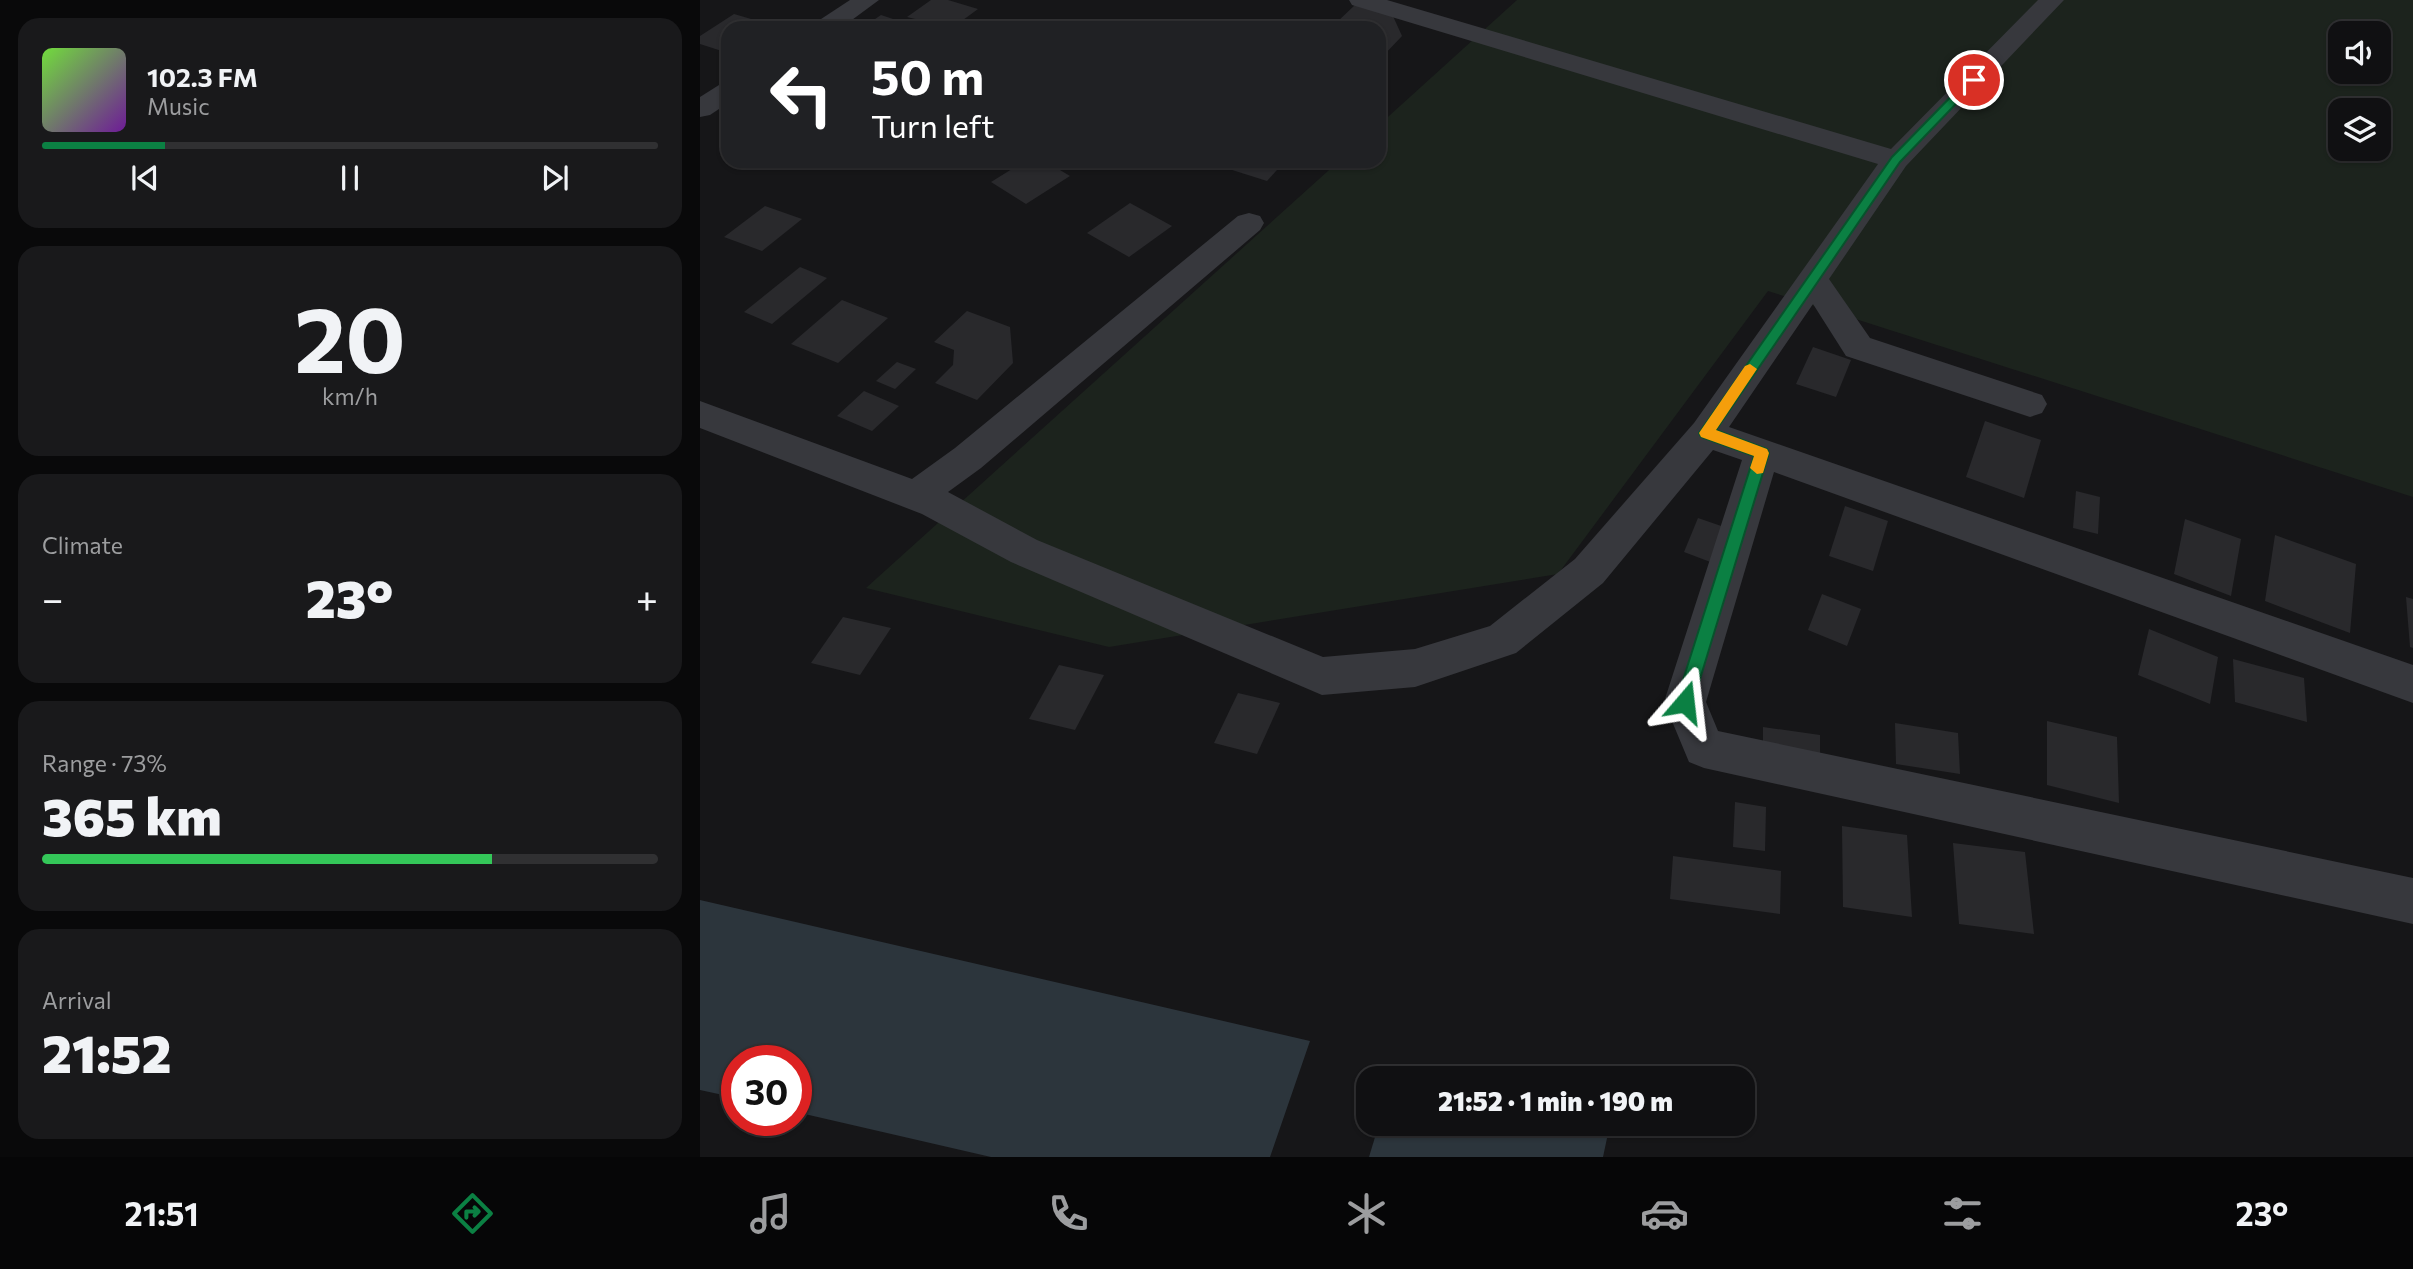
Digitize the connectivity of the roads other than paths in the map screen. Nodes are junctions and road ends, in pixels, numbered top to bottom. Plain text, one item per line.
1 (867, 0) edge
2 (1361, 0) edge
3 (2052, 0) edge
4 (835, 21) edge
5 (721, 96) edge
6 (700, 109) edge
7 (1896, 160) junction
8 (1249, 223) dead end
9 (1813, 279) junction
10 (2030, 404) dead end
11 (700, 414) edge
12 (1706, 433) junction
13 (1762, 453) junction
14 (916, 496) junction
15 (2413, 684) edge
16 (2413, 901) edge

1 - 4 street
2 - 7 street
3 - 7 street
5 - 6 street
7 - 9 street
8 - 14 street
9 - 10 street
9 - 12 street
11 - 14 street
12 - 13 street
12 - 14 street
13 - 15 street
13 - 16 street

